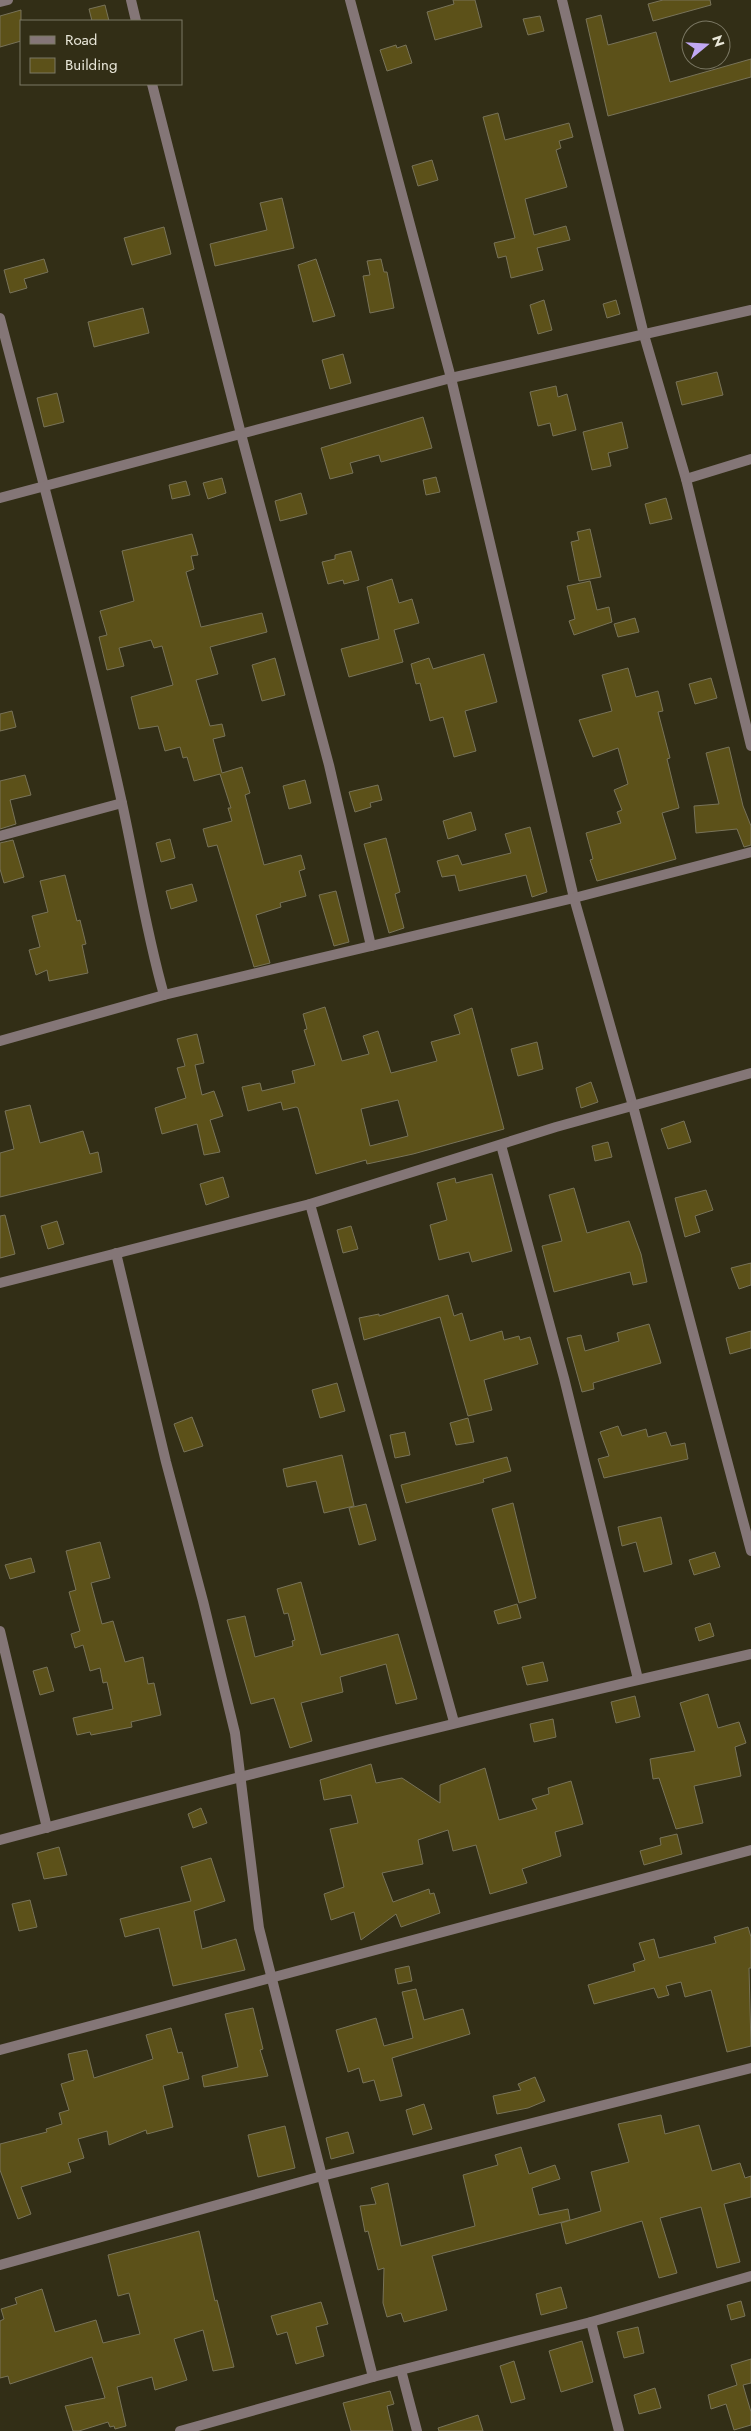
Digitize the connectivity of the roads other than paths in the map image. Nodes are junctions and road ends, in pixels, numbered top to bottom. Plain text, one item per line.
1 (8, 0) edge
2 (131, 0) edge
3 (350, 0) edge
4 (562, 0) edge
5 (0, 2) edge
6 (136, 20) edge
7 (152, 85) edge
8 (751, 310) edge
9 (0, 318) edge
10 (644, 335) junction
11 (3, 340) edge
12 (450, 378) junction
13 (241, 434) junction
14 (751, 459) edge
15 (686, 479) junction
16 (44, 487) junction
17 (0, 498) edge
18 (751, 746) edge
19 (122, 803) junction
20 (0, 836) edge
21 (751, 852) edge
22 (574, 898) junction
23 (372, 946) junction
24 (164, 995) junction
25 (0, 1040) edge
26 (751, 1073) edge
27 (633, 1106) junction
28 (501, 1144) junction
29 (310, 1204) junction
30 (116, 1253) junction
31 (0, 1283) edge
32 (751, 1551) edge
33 (0, 1630) edge
34 (751, 1654) edge
35 (638, 1679) junction
36 (454, 1722) junction
37 (240, 1776) junction
38 (47, 1828) junction
39 (0, 1840) edge
40 (751, 1850) edge
41 (271, 1978) junction
42 (0, 2050) edge
43 (751, 2068) edge
44 (322, 2176) junction
45 (0, 2265) edge
46 (751, 2276) edge
47 (591, 2322) junction
48 (401, 2370) junction
49 (373, 2377) junction
50 (208, 2427) edge
51 (180, 2431) edge
52 (417, 2431) edge
53 (619, 2431) edge

1 - 5 street
2 - 6 street
3 - 12 street
4 - 10 street
7 - 13 street
8 - 10 street
9 - 11 street
10 - 12 street
10 - 15 street
11 - 16 street
12 - 13 street
12 - 22 street
13 - 16 street
13 - 23 street
14 - 15 street
15 - 18 street
16 - 17 street
16 - 19 street
19 - 20 street
19 - 24 street
21 - 22 street
22 - 23 street
22 - 27 street
23 - 24 street
24 - 25 street
26 - 27 street
27 - 28 street
27 - 32 street
28 - 29 street
28 - 35 street
29 - 30 street
29 - 36 street
30 - 31 street
30 - 37 street
33 - 38 street
34 - 35 street
35 - 36 street
36 - 37 street
37 - 38 street
37 - 41 street
38 - 39 street
40 - 41 street
41 - 42 street
41 - 44 street
43 - 44 street
44 - 45 street
44 - 49 street
46 - 47 street
47 - 48 street
47 - 53 street
48 - 49 street
48 - 52 street
49 - 50 street
50 - 51 street

